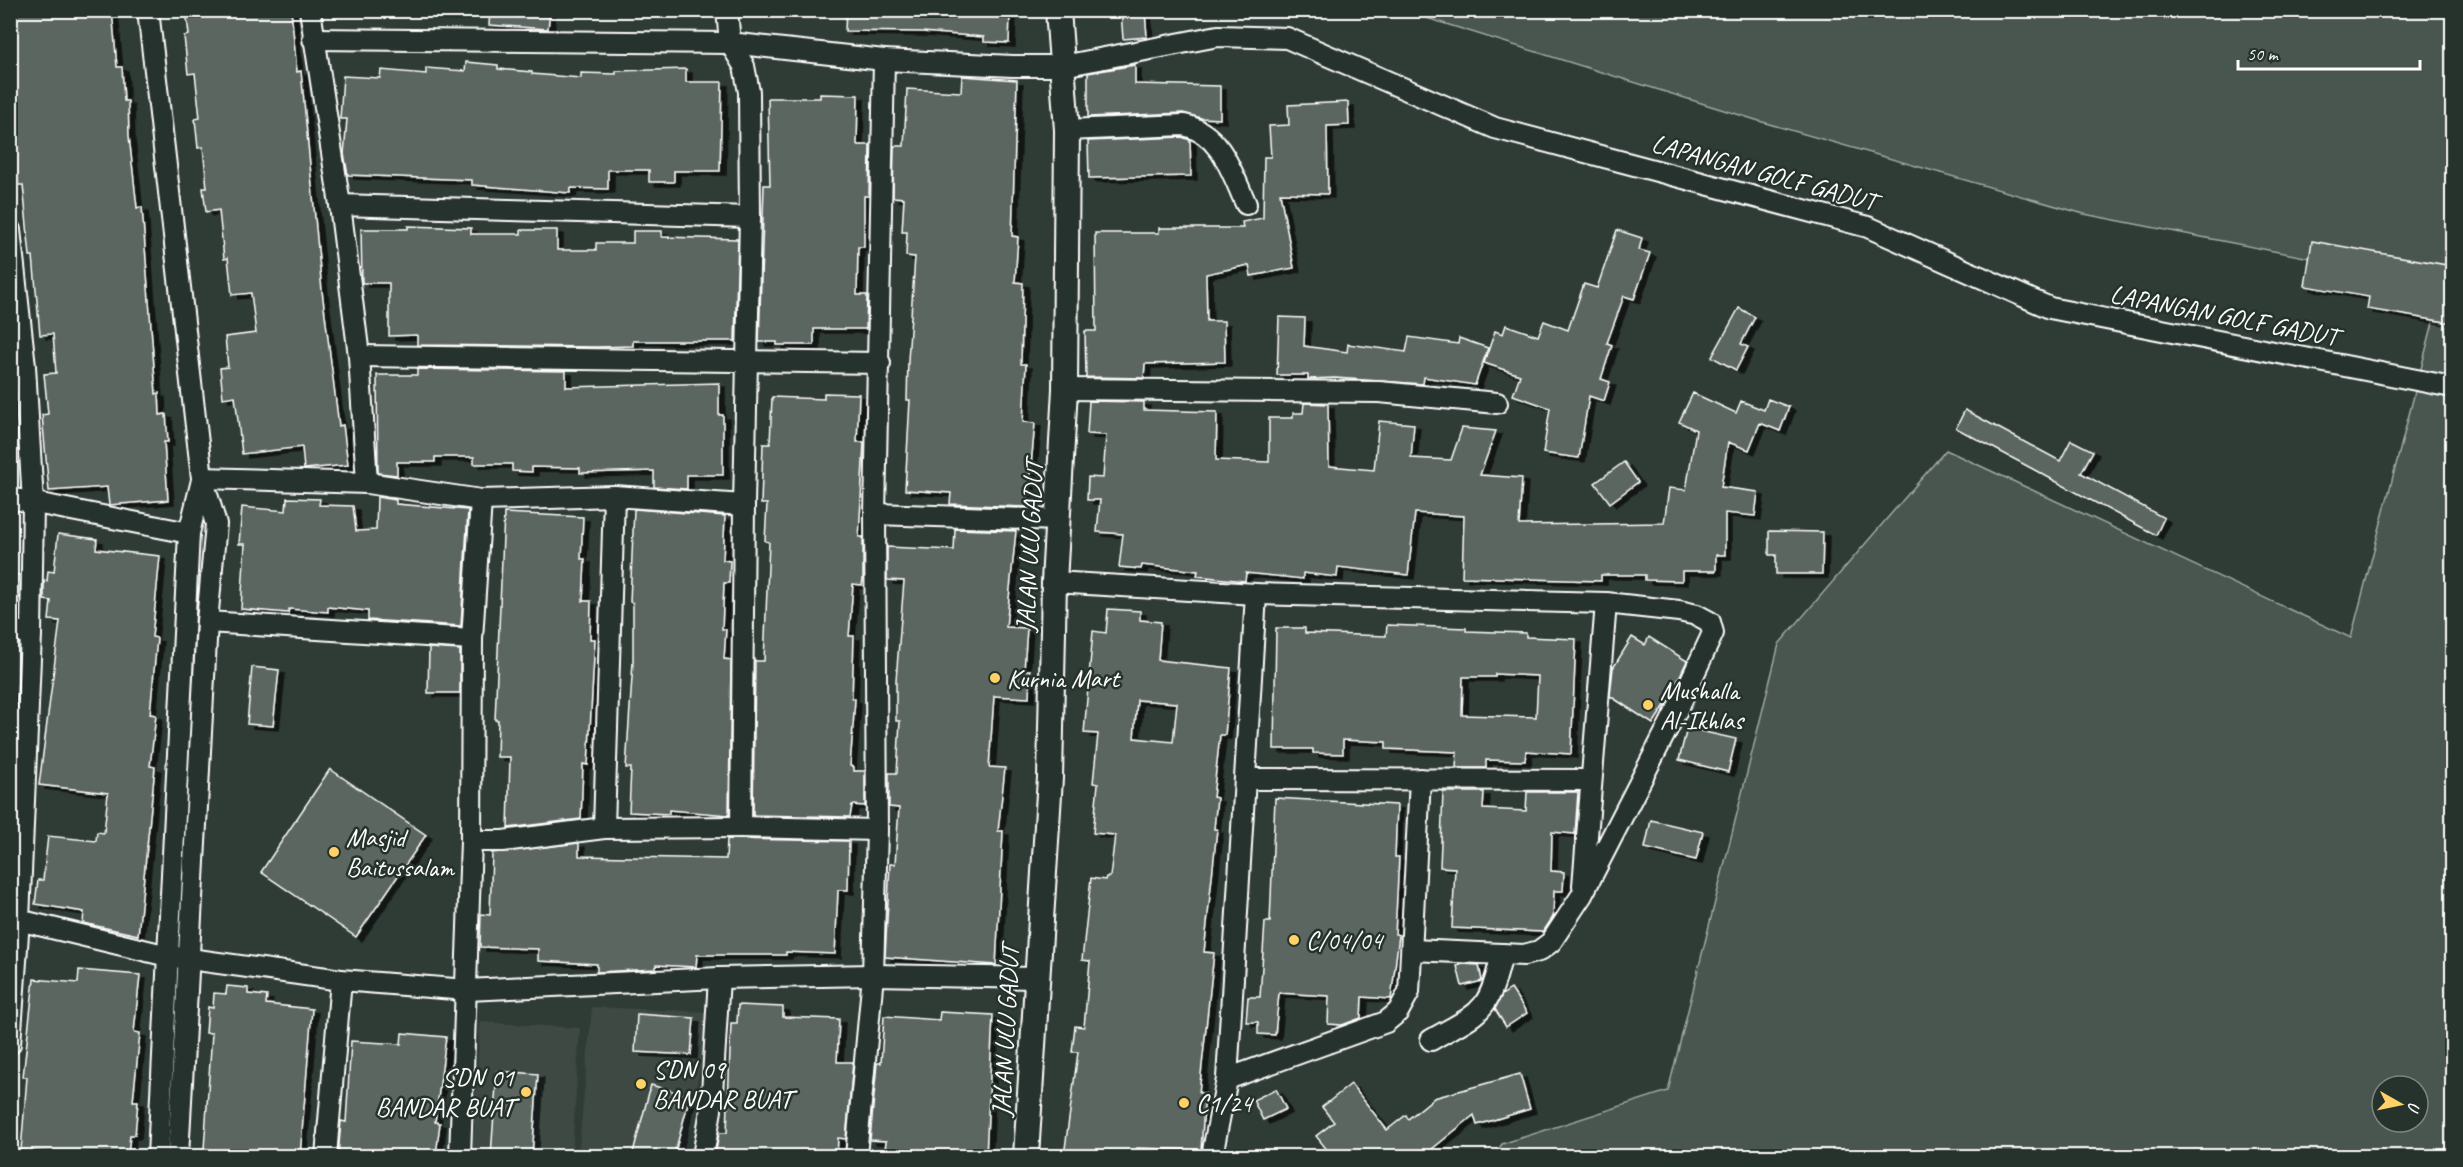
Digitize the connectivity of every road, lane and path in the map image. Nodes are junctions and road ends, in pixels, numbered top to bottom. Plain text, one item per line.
1 (148, 10) edge
2 (310, 10) edge
3 (727, 10) edge
4 (1058, 10) edge
5 (313, 39) junction
6 (730, 42) junction
7 (884, 60) junction
8 (1063, 66) junction
9 (1067, 130) junction
10 (1246, 204) dead end
11 (340, 205) junction
12 (750, 217) junction
13 (10, 231) edge
14 (359, 356) junction
15 (748, 362) junction
16 (880, 363) junction
17 (18, 365) edge
18 (2452, 387) edge
19 (1065, 389) junction
20 (1497, 403) dead end
21 (202, 478) junction
22 (367, 483) junction
23 (614, 496) junction
24 (10, 498) edge
25 (481, 500) junction
26 (33, 503) junction
27 (744, 504) junction
28 (875, 514) junction
29 (1059, 520) junction
30 (189, 533) junction
31 (1053, 582) junction
32 (1257, 594) junction
33 (1606, 603) junction
34 (207, 622) junction
35 (10, 630) edge
36 (31, 634) junction
37 (472, 639) junction
38 (17, 768) edge
39 (1247, 779) junction
40 (1419, 779) junction
41 (1591, 780) junction
42 (741, 827) junction
43 (604, 828) junction
44 (877, 830) junction
45 (471, 841) junction
46 (1582, 895) junction
47 (15, 919) edge
48 (1412, 950) junction
49 (1502, 954) junction
50 (168, 956) junction
51 (189, 958) junction
52 (873, 975) junction
53 (719, 978) junction
54 (1036, 978) junction
55 (341, 980) junction
56 (467, 990) junction
57 (1431, 1040) dead end
58 (10, 1044) edge
59 (1227, 1079) junction
60 (158, 1156) edge
61 (178, 1156) edge
62 (326, 1156) edge
63 (460, 1156) edge
64 (704, 1156) edge
65 (856, 1156) edge
66 (1026, 1156) edge
67 (1212, 1156) edge

1 - 21 street
2 - 5 street
3 - 6 street
4 - 8 street, JALAN ULU GADUT
5 - 6 street, LAPANGAN GOLF GADUT
5 - 11 street
6 - 7 street, LAPANGAN GOLF GADUT
6 - 12 street
7 - 8 street, LAPANGAN GOLF GADUT
7 - 16 street
8 - 9 street, JALAN ULU GADUT
8 - 18 street, LAPANGAN GOLF GADUT
9 - 10 street
9 - 19 street, JALAN ULU GADUT
11 - 12 street
11 - 14 street
12 - 15 street
13 - 17 street
14 - 15 street
14 - 22 street
15 - 16 street
15 - 27 street
16 - 28 street
17 - 26 street
19 - 20 street
19 - 29 street, JALAN ULU GADUT
21 - 22 street
21 - 30 street
21 - 34 street
22 - 25 street
23 - 25 street
23 - 27 street
23 - 43 street
24 - 26 street
25 - 37 street
26 - 30 street
26 - 36 street
27 - 42 street
28 - 29 street
28 - 44 street
29 - 31 street, JALAN ULU GADUT
30 - 50 street
31 - 32 street
31 - 54 street, JALAN ULU GADUT
32 - 33 street
32 - 39 street
33 - 41 street
33 - 46 street
34 - 37 street
34 - 51 street
35 - 36 street
36 - 38 street
37 - 45 street
38 - 47 street
39 - 40 street
39 - 59 street
40 - 41 street
40 - 48 street
41 - 46 street
42 - 43 street
42 - 44 street
43 - 45 street
44 - 52 street
45 - 56 street
46 - 49 street
47 - 50 street
47 - 58 street
48 - 49 street
48 - 59 street
49 - 57 street
50 - 51 street
50 - 60 street
51 - 55 street
51 - 61 street
52 - 53 street
52 - 54 street
52 - 65 street
53 - 56 street
53 - 64 street
54 - 66 street, JALAN ULU GADUT
55 - 56 street
55 - 62 street
56 - 63 street
59 - 67 street

